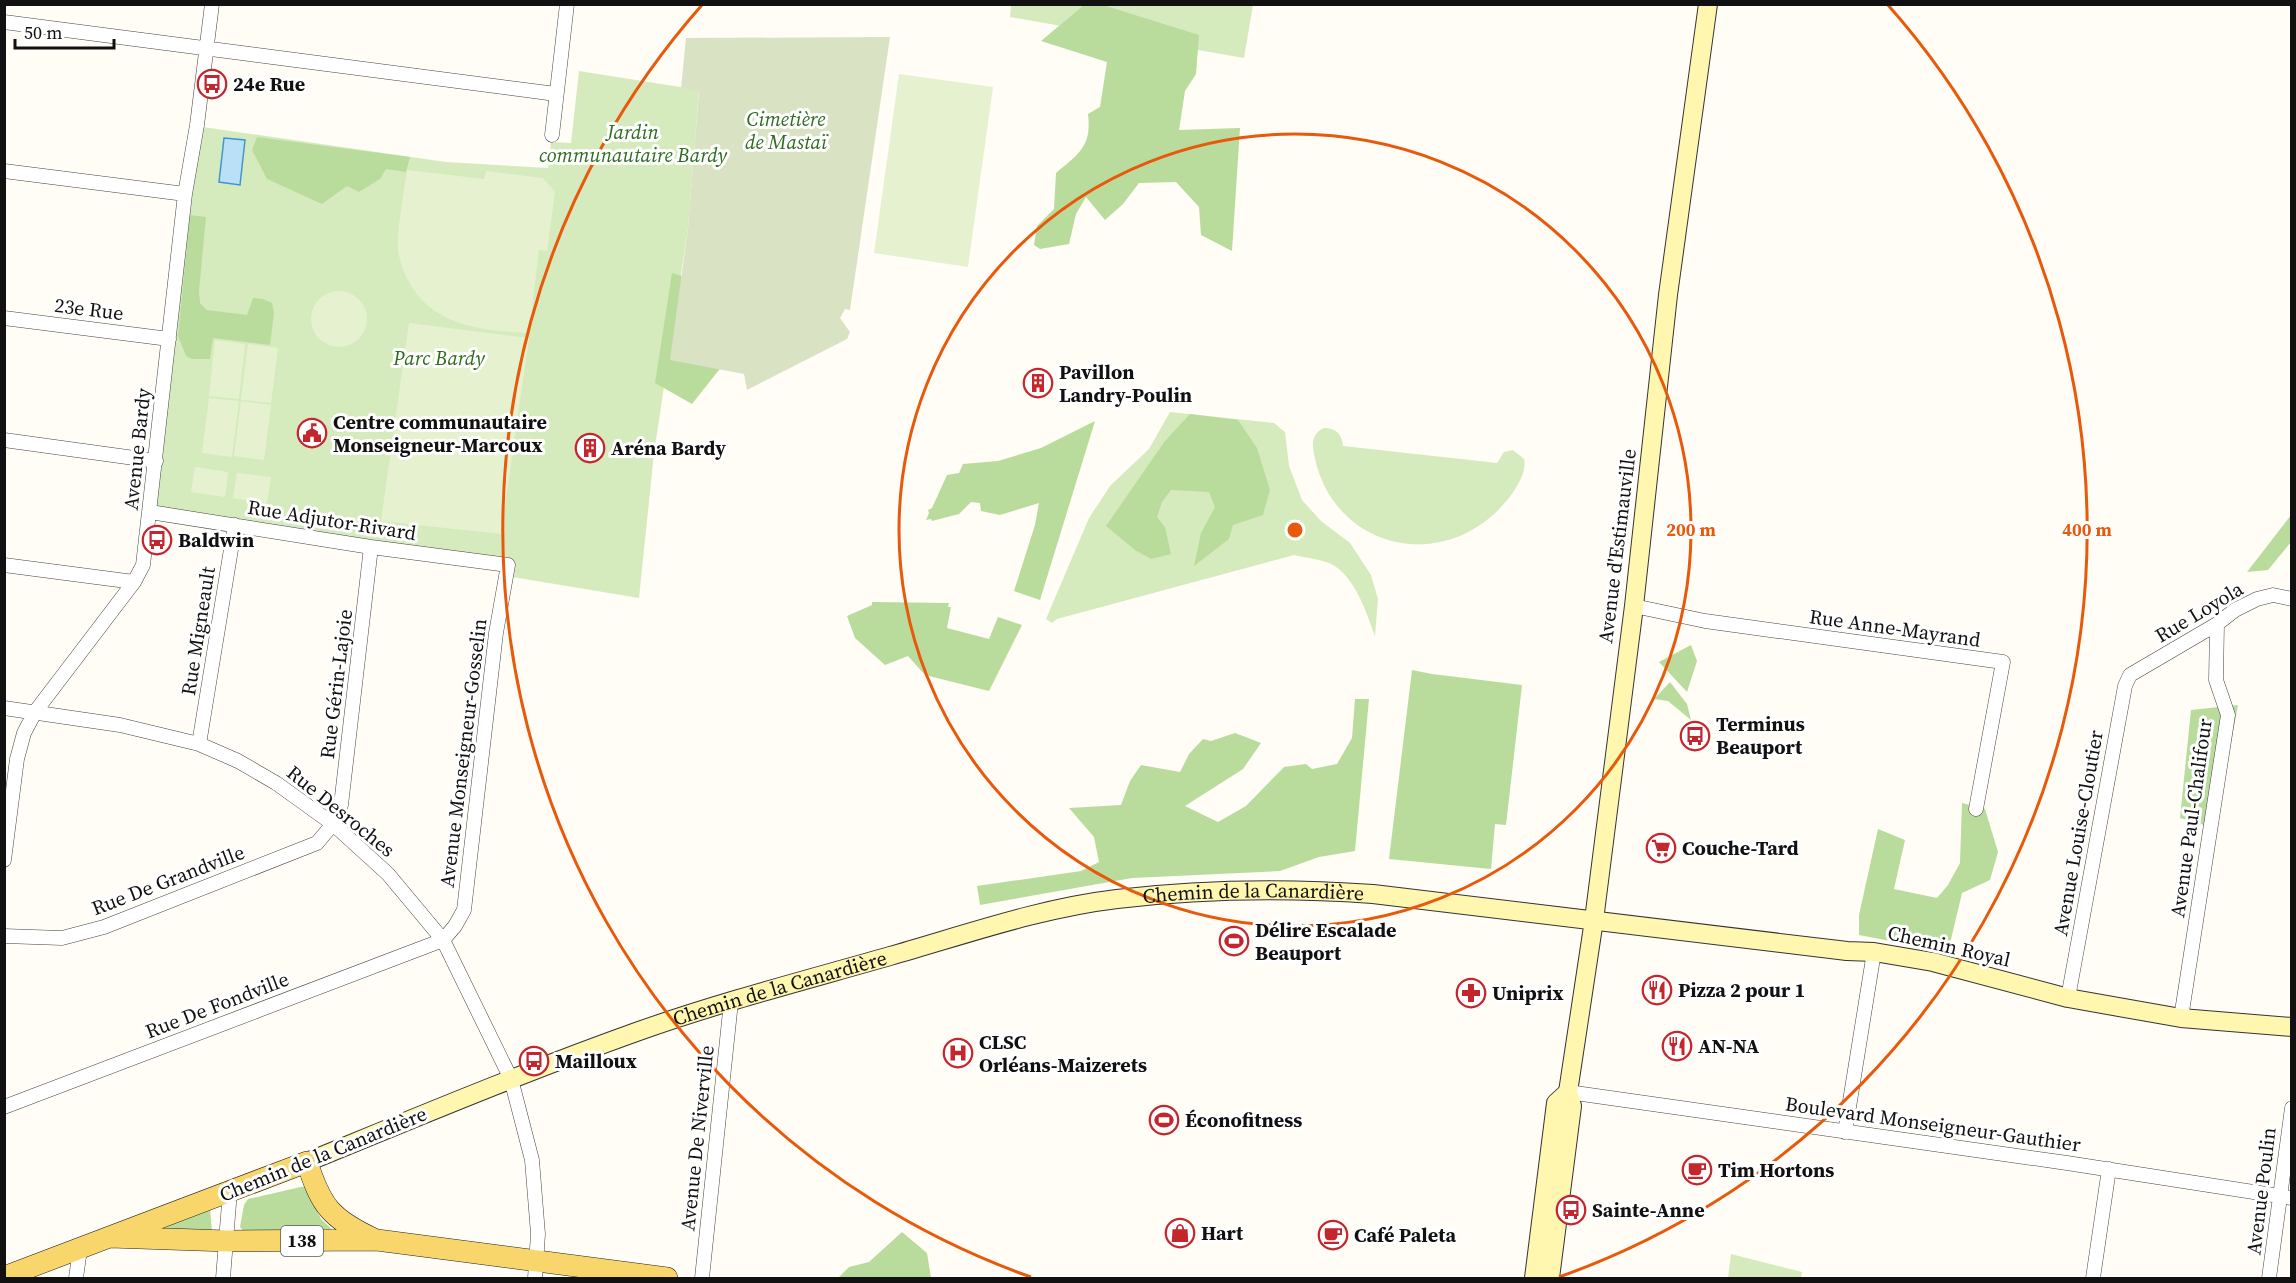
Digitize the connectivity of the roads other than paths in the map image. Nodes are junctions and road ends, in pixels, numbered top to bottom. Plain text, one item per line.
1 (212, 4) edge
2 (567, 4) edge
3 (1708, 4) edge
4 (4, 22) edge
5 (205, 50) junction
6 (556, 94) junction
7 (552, 135) dead end
8 (4, 171) edge
9 (185, 194) junction
10 (4, 318) edge
11 (169, 339) junction
12 (4, 440) edge
13 (156, 461) junction
14 (150, 512) junction
15 (235, 525) junction
16 (371, 547) junction
17 (4, 565) edge
18 (508, 565) joint
19 (134, 582) junction
20 (2292, 599) edge
21 (1634, 606) junction
22 (2217, 624) junction
23 (2130, 675) joint
24 (4, 708) edge
25 (35, 712) junction
26 (199, 744) junction
27 (1976, 809) dead end
28 (333, 824) junction
29 (4, 860) edge
30 (1594, 920) junction
31 (4, 936) edge
32 (443, 940) junction
33 (1874, 952) junction
34 (2068, 998) junction
35 (731, 1002) junction
36 (2181, 1018) junction
37 (2292, 1027) edge
38 (511, 1079) junction
39 (1568, 1092) junction
40 (4, 1107) edge
41 (2292, 1108) edge
42 (1845, 1132) junction
43 (307, 1161) junction
44 (2109, 1169) junction
45 (230, 1191) junction
46 (2286, 1197) edge
47 (110, 1237) junction
48 (377, 1240) junction
49 (227, 1241) junction
50 (80, 1249) junction
51 (536, 1270) edge
52 (4, 1277) edge
53 (76, 1278) edge
54 (223, 1278) edge
55 (667, 1278) edge
56 (702, 1278) edge
57 (1534, 1278) edge
58 (1550, 1278) edge
59 (2093, 1278) edge
60 (2269, 1278) edge

1 - 5 street, Avenue Bardy
2 - 6 street
3 - 21 main road, Avenue d'Estimauville
4 - 5 street
5 - 6 street
5 - 9 street, Avenue Bardy
6 - 7 street
8 - 9 street
9 - 11 street, Avenue Bardy
10 - 11 street, 23e Rue
11 - 13 street, Avenue Bardy
12 - 13 street
13 - 14 street, Avenue Bardy
14 - 15 street, Rue Adjutor-Rivard
14 - 19 street, Avenue Bardy
15 - 16 street, Rue Adjutor-Rivard
15 - 26 street, Rue Migneault
16 - 18 street, Rue Adjutor-Rivard
16 - 28 street, Rue Gérin-Lajoie
17 - 19 street
18 - 32 street, Avenue Monseigneur-Gosselin
19 - 25 street, Avenue Bardy
20 - 22 street, Rue Loyola
21 - 27 street, Rue Anne-Mayrand
21 - 30 main road, Avenue d'Estimauville
22 - 23 street, Rue Loyola
22 - 36 street, Avenue Paul-Chalifour
23 - 34 street, Avenue Louise-Cloutier
24 - 25 street, Rue Desroches
25 - 26 street, Rue Desroches
25 - 29 street, Avenue Bardy
26 - 28 street, Rue Desroches
28 - 31 street, Rue De Grandville
28 - 32 street, Rue Desroches
30 - 33 main road, Chemin Royal
30 - 35 main road, Chemin de la Canardière
30 - 39 main road, Avenue d'Estimauville
32 - 38 street, Rue Desroches
32 - 40 street, Rue De Fondville
33 - 34 main road, Chemin Royal
33 - 42 street
34 - 36 main road, Chemin Royal
35 - 38 main road, Chemin de la Canardière
35 - 56 street, Avenue De Niverville
36 - 37 main road, Chemin Royal
38 - 43 main road, Chemin de la Canardière
38 - 51 street, Rue Desroches
39 - 42 street, Boulevard Monseigneur-Gauthier
39 - 57 main road, Avenue d'Estimauville
39 - 58 main road, Avenue d'Estimauville
41 - 46 street, Avenue Poulin
42 - 44 street, Boulevard Monseigneur-Gauthier
43 - 45 main road, Chemin de la Canardière / 138
43 - 48 main road, 138
44 - 46 street, Boulevard Monseigneur-Gauthier
44 - 59 street
45 - 47 main road, Chemin de la Canardière / 138
45 - 49 street
46 - 60 street, Avenue Poulin
47 - 49 main road, 138
47 - 50 main road, Chemin de la Canardière / 138
48 - 49 main road, 138
48 - 51 main road, 138
49 - 54 street
50 - 52 main road, Chemin de la Canardière / 138
50 - 53 street
51 - 55 main road, 138

